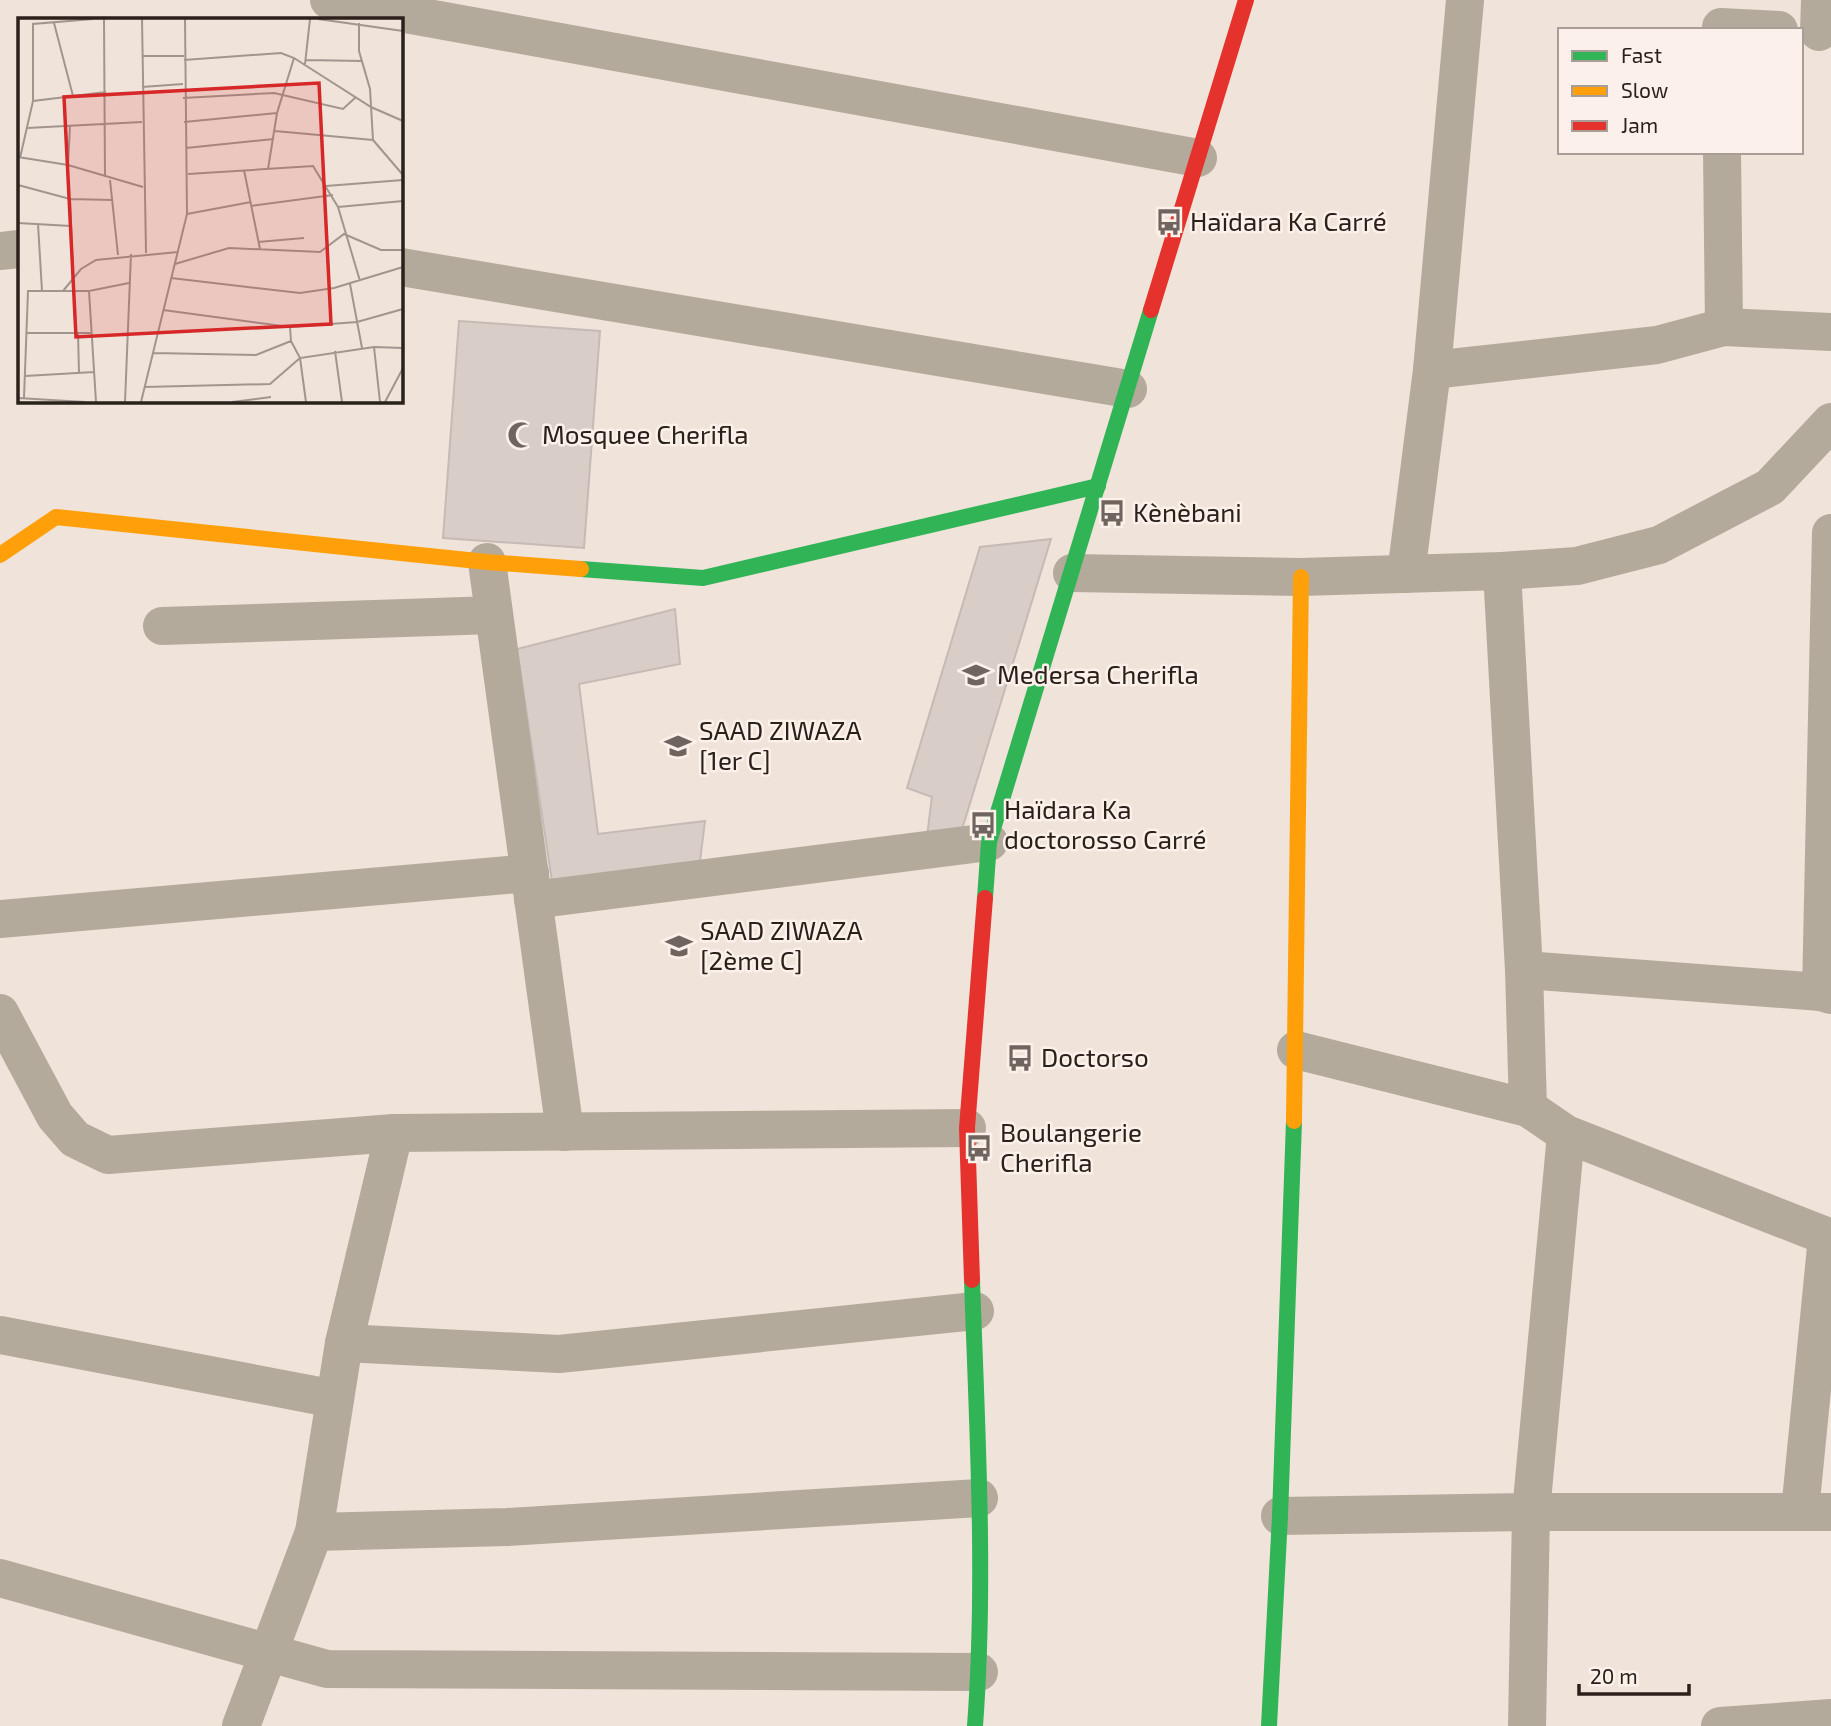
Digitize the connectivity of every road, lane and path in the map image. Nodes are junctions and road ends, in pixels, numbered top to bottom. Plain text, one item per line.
1 (329, 0) edge
2 (1246, 0) edge
3 (1465, 0) edge
4 (1721, 19) edge
5 (1768, 28) edge
6 (1722, 154) edge
7 (1198, 159) junction
8 (18, 249) edge
9 (0, 251) edge
10 (402, 267) edge
11 (1724, 327) junction
12 (1831, 332) edge
13 (1432, 370) junction
14 (1128, 389) junction
15 (1831, 422) edge
16 (1098, 486) junction
17 (1831, 533) edge
18 (0, 555) edge
19 (486, 562) junction
20 (1502, 571) junction
21 (1072, 573) junction
22 (1406, 574) junction
23 (1301, 578) junction
24 (494, 615) junction
25 (162, 626) dead end
26 (1828, 796) edge
27 (989, 842) junction
28 (531, 887) junction
29 (0, 919) edge
30 (1524, 970) junction
31 (1826, 994) edge
32 (0, 1013) edge
33 (1296, 1050) junction
34 (1528, 1108) junction
35 (967, 1128) junction
36 (565, 1132) junction
37 (394, 1133) junction
38 (1566, 1134) junction
39 (1829, 1238) edge
40 (975, 1311) junction
41 (0, 1335) edge
42 (344, 1343) junction
43 (335, 1399) junction
44 (979, 1498) junction
45 (1815, 1511) edge
46 (1531, 1512) junction
47 (1280, 1516) junction
48 (314, 1532) junction
49 (0, 1578) edge
50 (269, 1652) junction
51 (979, 1672) junction
52 (1831, 1718) edge
53 (1762, 1725) edge
54 (241, 1726) edge
55 (975, 1726) edge
56 (1269, 1726) edge
57 (1528, 1726) edge
58 (1720, 1726) edge

1 - 7 street
2 - 7 street
3 - 13 street
4 - 5 street
6 - 11 street
7 - 14 street
8 - 9 street
10 - 14 street
11 - 12 street
11 - 13 street
13 - 22 street
14 - 16 street
15 - 20 street
16 - 19 street
16 - 21 street
17 - 26 street
18 - 19 street
19 - 24 street
20 - 22 street
20 - 30 street
21 - 23 street
21 - 27 street
22 - 23 street
23 - 33 street
24 - 25 street
24 - 28 street
26 - 31 street
27 - 28 street
27 - 35 street
28 - 29 street
28 - 36 street
30 - 31 street
30 - 34 street
32 - 37 street
33 - 34 street
33 - 47 street
34 - 38 street
35 - 36 street
35 - 40 street
36 - 37 street
37 - 42 street
38 - 39 street
38 - 46 street
39 - 45 street
40 - 42 street
40 - 44 street
41 - 43 street
42 - 43 street
43 - 48 street
44 - 48 street
44 - 51 street
45 - 46 street
46 - 47 street
46 - 57 street
47 - 56 street
48 - 50 street
49 - 50 street
50 - 51 street
50 - 54 street
51 - 55 street
52 - 53 street
53 - 58 street

